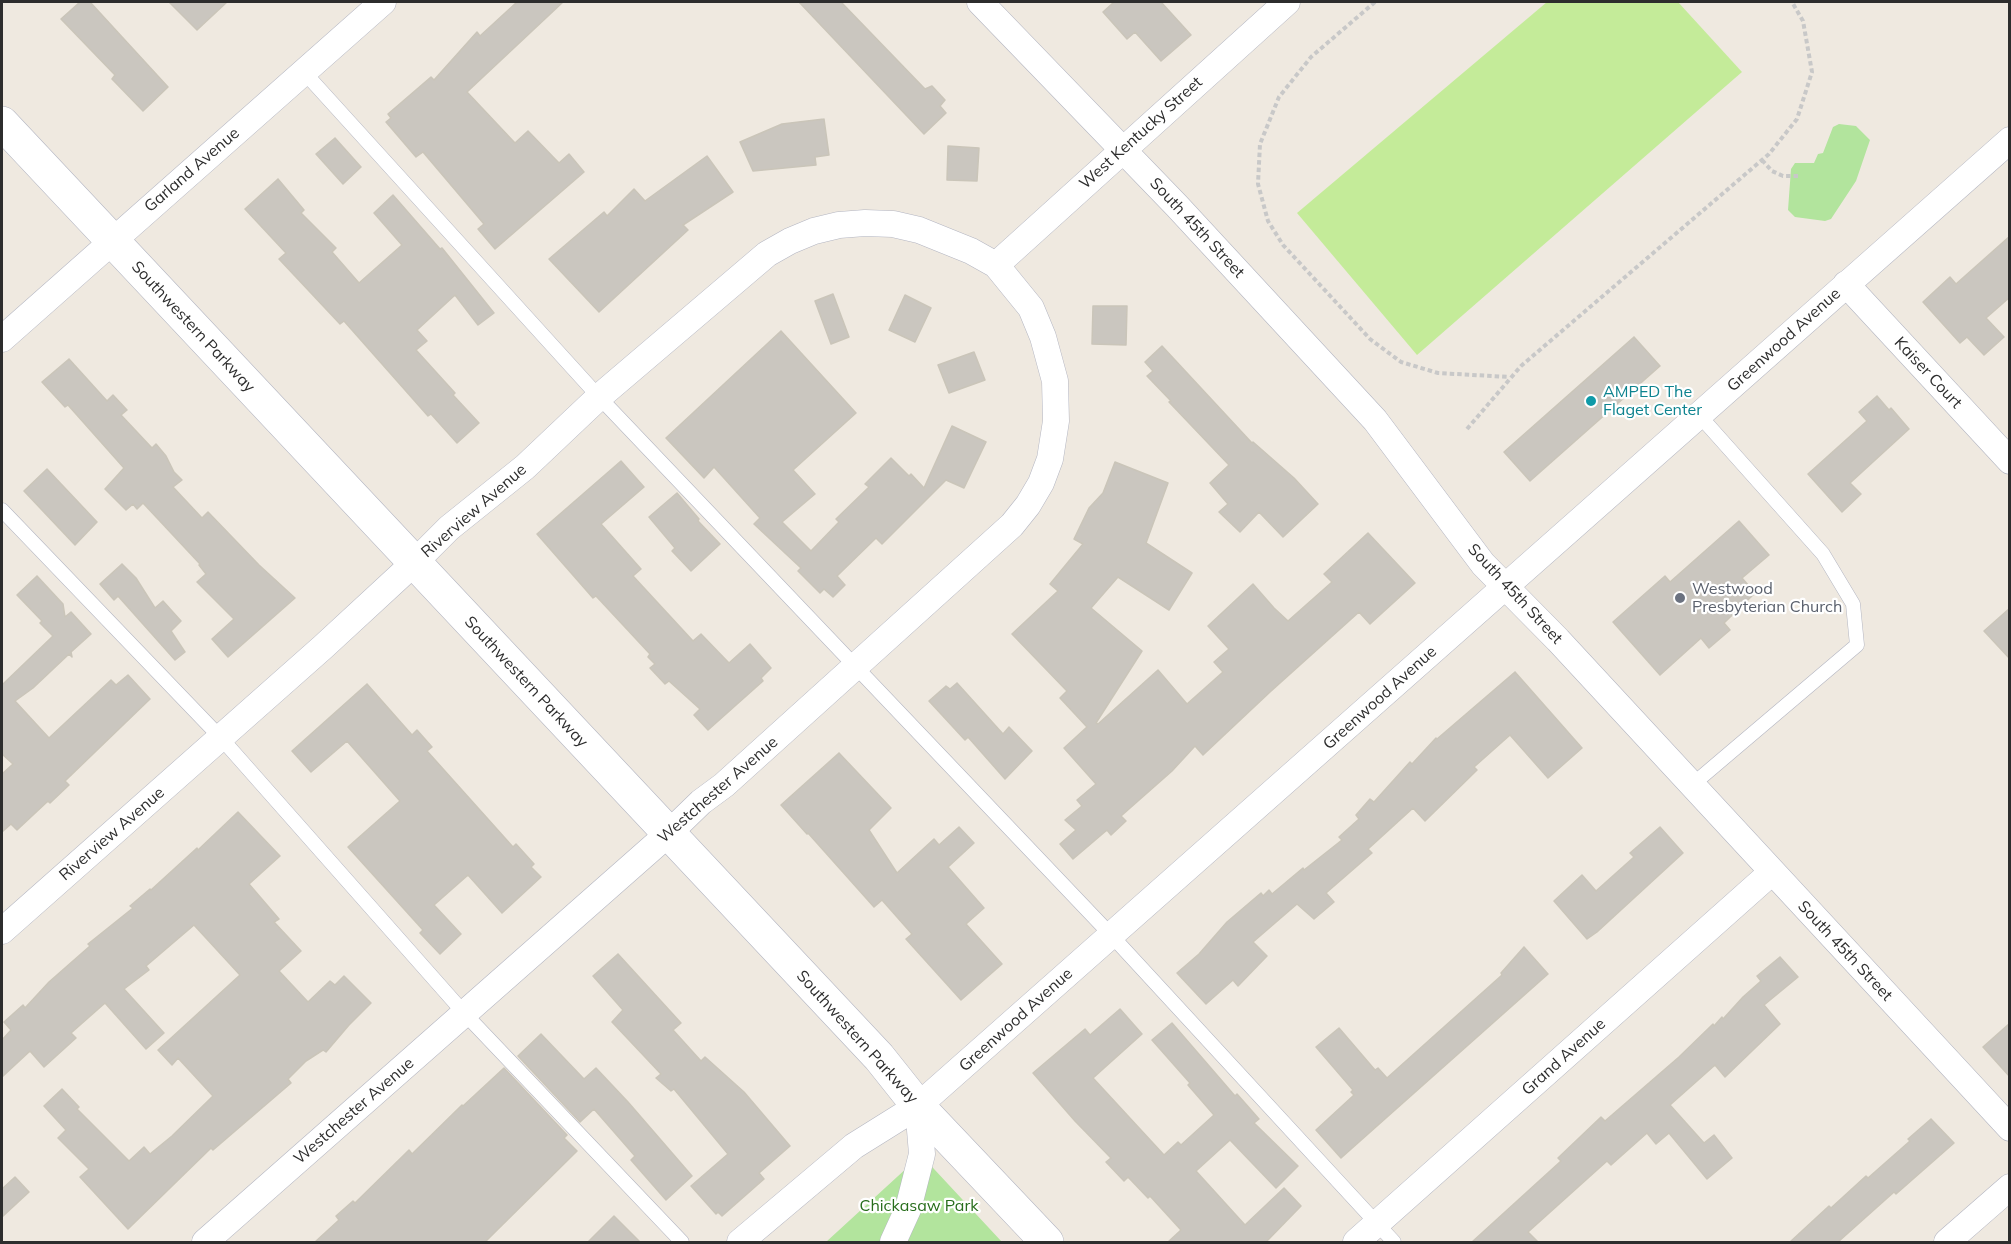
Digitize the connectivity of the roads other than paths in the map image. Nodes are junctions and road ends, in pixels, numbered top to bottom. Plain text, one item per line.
1 (383, 2) edge
2 (980, 2) edge
3 (1287, 2) edge
4 (304, 72) junction
5 (2, 123) edge
6 (2010, 140) edge
7 (1123, 150) junction
8 (112, 240) junction
9 (996, 264) junction
10 (1846, 284) junction
11 (2, 339) edge
12 (599, 397) junction
13 (1699, 415) junction
14 (2010, 461) edge
15 (2, 510) edge
16 (414, 563) junction
17 (1505, 586) junction
18 (857, 666) junction
19 (221, 738) junction
20 (1692, 785) junction
21 (668, 834) junction
22 (1772, 872) junction
23 (2, 931) edge
24 (1111, 935) junction
25 (465, 1014) junction
26 (918, 1106) junction
27 (2010, 1128) edge
28 (2010, 1187) edge
29 (1385, 1233) edge
30 (206, 1242) edge
31 (682, 1242) edge
32 (740, 1242) edge
33 (893, 1242) edge
34 (1047, 1242) edge
35 (1356, 1242) edge
36 (1947, 1242) edge

1 - 4 street, Garland Avenue
2 - 7 street, South 45th Street
3 - 7 street, West Kentucky Street
4 - 8 street, Garland Avenue
4 - 12 lane
5 - 8 street, Southwestern Parkway
6 - 10 street, Greenwood Avenue
7 - 9 street, West Kentucky Street
7 - 17 street, South 45th Street
8 - 11 street, Garland Avenue
8 - 16 street, Southwestern Parkway
9 - 12 street, Riverview Avenue
9 - 18 street, Westchester Avenue
10 - 13 street, Greenwood Avenue
10 - 14 street, Kaiser Court
12 - 16 street, Riverview Avenue
12 - 18 lane
13 - 17 street, Greenwood Avenue
13 - 20 lane
15 - 19 lane
16 - 19 street, Riverview Avenue
16 - 21 street, Southwestern Parkway
17 - 20 street, South 45th Street
17 - 24 street, Greenwood Avenue
18 - 21 street, Westchester Avenue
18 - 24 lane
19 - 23 street, Riverview Avenue
19 - 25 lane
20 - 22 street, South 45th Street
21 - 25 street, Westchester Avenue
21 - 26 street, Southwestern Parkway
22 - 27 street, South 45th Street
22 - 29 street, Grand Avenue
24 - 26 street, Greenwood Avenue
24 - 29 lane
25 - 30 street, Westchester Avenue
25 - 31 lane
26 - 32 street, Greenwood Avenue
26 - 33 street
26 - 34 street, Southwestern Parkway
28 - 36 street
29 - 35 street, Grand Avenue

